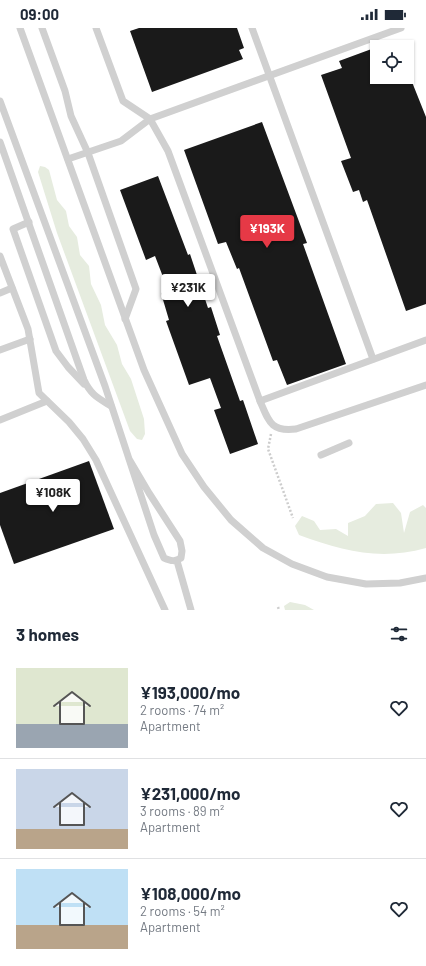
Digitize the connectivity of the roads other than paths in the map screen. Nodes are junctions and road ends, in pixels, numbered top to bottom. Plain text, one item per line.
1 (20, 28) edge
2 (42, 28) edge
3 (96, 28) edge
4 (252, 28) edge
5 (400, 28) edge
6 (269, 75) junction
7 (0, 101) edge
8 (150, 119) junction
9 (0, 142) edge
10 (88, 153) junction
11 (68, 159) junction
12 (29, 222) junction
13 (0, 256) edge
14 (12, 288) junction
15 (0, 292) edge
16 (125, 319) junction
17 (30, 339) junction
18 (426, 340) edge
19 (0, 350) edge
20 (373, 359) junction
21 (426, 385) edge
22 (88, 388) junction
23 (47, 401) junction
24 (260, 401) junction
25 (111, 406) junction
26 (0, 420) edge
27 (349, 443) dead end
28 (321, 455) dead end
29 (129, 459) junction
30 (177, 561) junction
31 (426, 578) edge
32 (165, 610) edge
33 (191, 610) edge

1 - 11 lane
2 - 10 lane
3 - 8 lane
4 - 6 lane
5 - 6 lane
6 - 8 lane
6 - 20 lane
7 - 25 lane
8 - 10 lane
8 - 24 lane
9 - 12 lane
10 - 11 lane
10 - 16 lane
11 - 16 lane
12 - 22 lane
12 - 22 lane
13 - 14 lane
14 - 15 lane
14 - 17 lane
16 - 31 lane
17 - 19 lane
17 - 23 lane
18 - 20 lane
20 - 24 lane
21 - 24 lane
22 - 25 lane
23 - 26 lane
23 - 32 lane
25 - 29 lane
27 - 28 lane
29 - 30 lane
29 - 30 lane
30 - 33 lane

